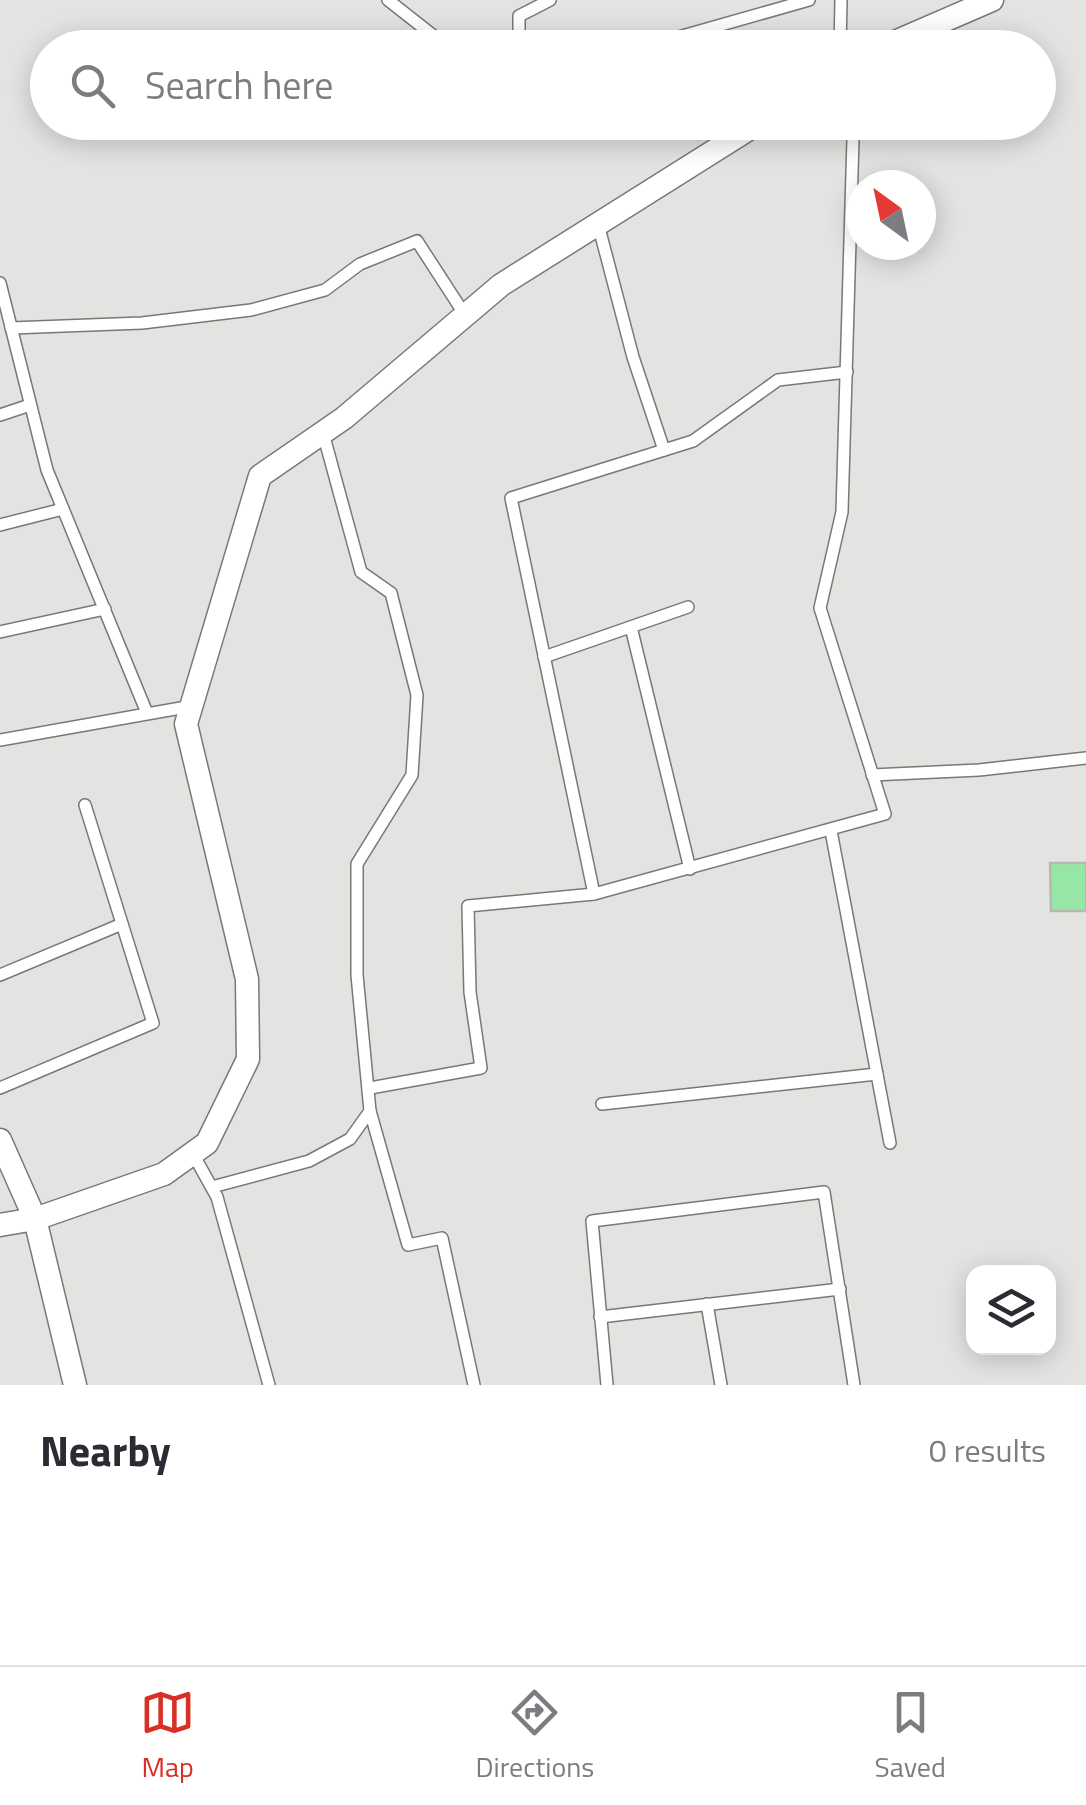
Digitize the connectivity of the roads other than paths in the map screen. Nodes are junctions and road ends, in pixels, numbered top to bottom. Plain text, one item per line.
1 (388, 0) edge
2 (550, 0) edge
3 (808, 0) edge
4 (841, 0) edge
5 (992, 0) edge
6 (426, 30) edge
7 (519, 30) edge
8 (703, 30) edge
9 (840, 30) edge
10 (923, 30) edge
11 (731, 140) edge
12 (853, 140) edge
13 (598, 224) junction
14 (0, 283) edge
15 (465, 316) junction
16 (11, 328) junction
17 (847, 372) junction
18 (30, 405) junction
19 (0, 415) edge
20 (323, 433) junction
21 (664, 450) junction
22 (63, 509) junction
23 (0, 525) edge
24 (688, 607) dead end
25 (105, 609) junction
26 (631, 626) junction
27 (0, 632) edge
28 (544, 657) junction
29 (192, 706) junction
30 (148, 714) junction
31 (0, 740) edge
32 (1086, 758) edge
33 (872, 774) junction
34 (85, 806) dead end
35 (831, 831) junction
36 (690, 869) junction
37 (594, 894) junction
38 (122, 924) junction
39 (0, 975) edge
40 (877, 1074) junction
41 (0, 1088) edge
42 (370, 1088) junction
43 (602, 1104) dead end
44 (370, 1111) junction
45 (0, 1140) edge
46 (890, 1143) dead end
47 (193, 1154) junction
48 (212, 1187) junction
49 (36, 1219) junction
50 (0, 1225) edge
51 (840, 1289) junction
52 (707, 1304) junction
53 (600, 1317) junction
54 (76, 1385) edge
55 (269, 1385) edge
56 (474, 1385) edge
57 (607, 1385) edge
58 (721, 1385) edge
59 (854, 1385) edge

1 - 6 lane
2 - 7 lane
3 - 8 lane
4 - 9 lane
5 - 10 street
11 - 13 street
12 - 17 lane
13 - 15 street
13 - 21 lane
14 - 16 lane
15 - 16 lane
15 - 20 street
16 - 18 lane
17 - 21 lane
17 - 33 lane
18 - 19 lane
18 - 22 lane
20 - 29 street
20 - 42 lane
21 - 28 lane
22 - 23 lane
22 - 25 lane
24 - 26 lane
25 - 27 lane
25 - 30 lane
26 - 28 lane
26 - 36 lane
28 - 37 lane
29 - 30 lane
29 - 47 street
30 - 31 lane
32 - 33 lane
33 - 35 lane
34 - 38 lane
35 - 36 lane
35 - 40 lane
36 - 37 lane
37 - 42 lane
38 - 39 lane
38 - 41 lane
40 - 43 lane
40 - 46 lane
42 - 44 lane
44 - 48 lane
44 - 56 lane
45 - 49 street
47 - 48 lane
47 - 49 street
48 - 55 lane
49 - 50 street
49 - 54 street
51 - 52 lane
51 - 53 lane
51 - 59 lane
52 - 53 lane
52 - 58 lane
53 - 57 lane

